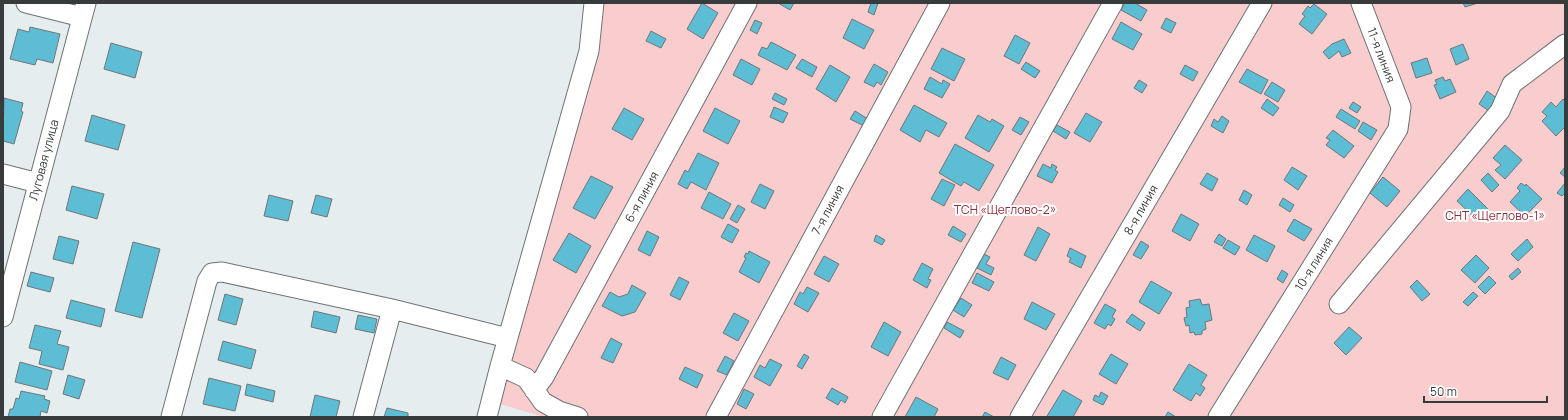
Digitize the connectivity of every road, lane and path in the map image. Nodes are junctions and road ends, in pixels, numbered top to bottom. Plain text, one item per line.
1 (26, 3) edge
2 (594, 3) edge
3 (747, 3) edge
4 (940, 3) edge
5 (1113, 3) edge
6 (1262, 3) edge
7 (1361, 3) edge
8 (84, 10) edge
9 (1565, 44) edge
10 (1401, 107) joint
11 (3, 174) edge
12 (38, 183) junction
13 (1339, 304) dead end
14 (392, 309) junction
15 (3, 317) edge
16 (508, 338) junction
17 (500, 366) junction
18 (534, 390) junction
19 (171, 417) edge
20 (363, 417) edge
21 (487, 417) edge
22 (578, 417) edge
23 (716, 417) edge
24 (882, 417) edge
25 (1020, 417) edge
26 (1218, 417) edge

1 - 8 street
2 - 16 street
3 - 18 street, 6-я линия
4 - 23 street, 7-я линия
5 - 24 street
6 - 25 street, 8-я линия
7 - 10 street, 11-я линия
8 - 12 street, Луговая улица
9 - 13 street
10 - 26 street, 10-я линия
11 - 12 street
12 - 15 street, Луговая улица
14 - 16 street
14 - 19 street
14 - 20 street
16 - 17 street
17 - 18 street
17 - 21 street
18 - 22 street

